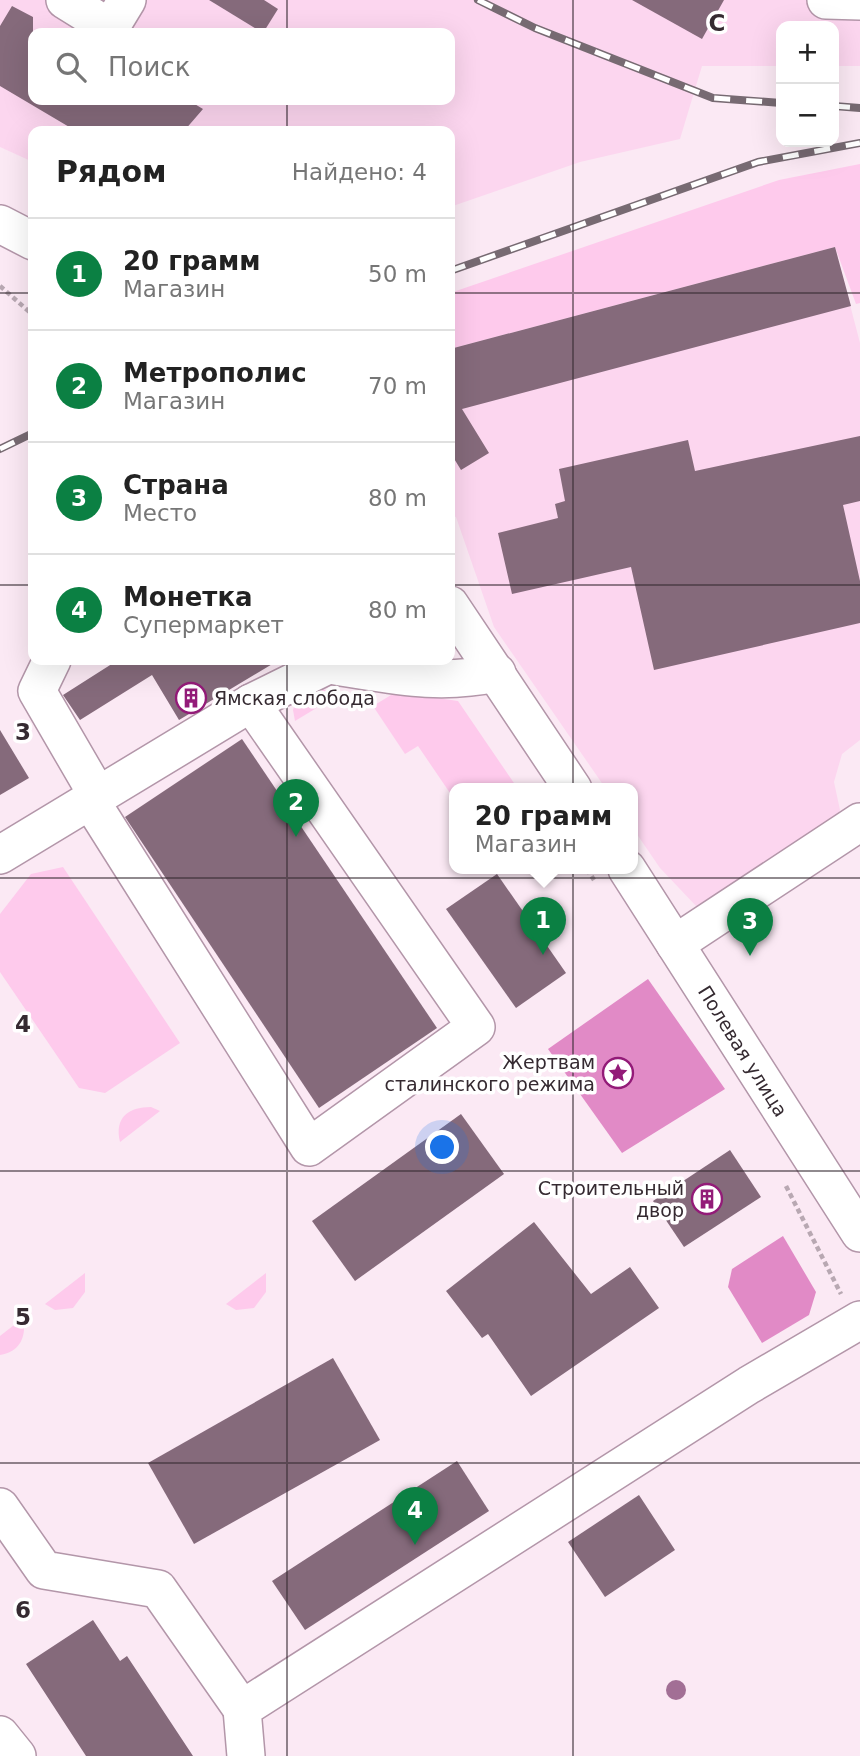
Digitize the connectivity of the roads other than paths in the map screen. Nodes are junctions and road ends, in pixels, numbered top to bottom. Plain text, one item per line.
1 (65, 0) edge
2 (127, 0) edge
3 (826, 0) edge
4 (860, 1) edge
5 (0, 224) edge
6 (28, 239) edge
7 (455, 612) edge
8 (50, 665) edge
9 (321, 665) edge
10 (344, 665) edge
11 (497, 673) junction
12 (251, 703) junction
13 (569, 783) edge
14 (94, 798) junction
15 (860, 822) edge
16 (0, 855) edge
17 (630, 874) edge
18 (675, 944) junction
19 (860, 1233) edge
20 (860, 1320) edge
21 (0, 1507) edge
22 (242, 1709) junction
23 (0, 1735) edge
24 (18, 1756) edge
25 (246, 1756) edge

1 - 2 street
3 - 4 street
5 - 6 street
7 - 11 street
8 - 14 street
9 - 12 street
10 - 11 street
11 - 13 street
12 - 14 street
12 - 14 street
14 - 16 street
15 - 18 street
17 - 18 street, Полевая улица
18 - 19 street, Полевая улица
20 - 22 street
21 - 22 street
22 - 25 street
23 - 24 street

